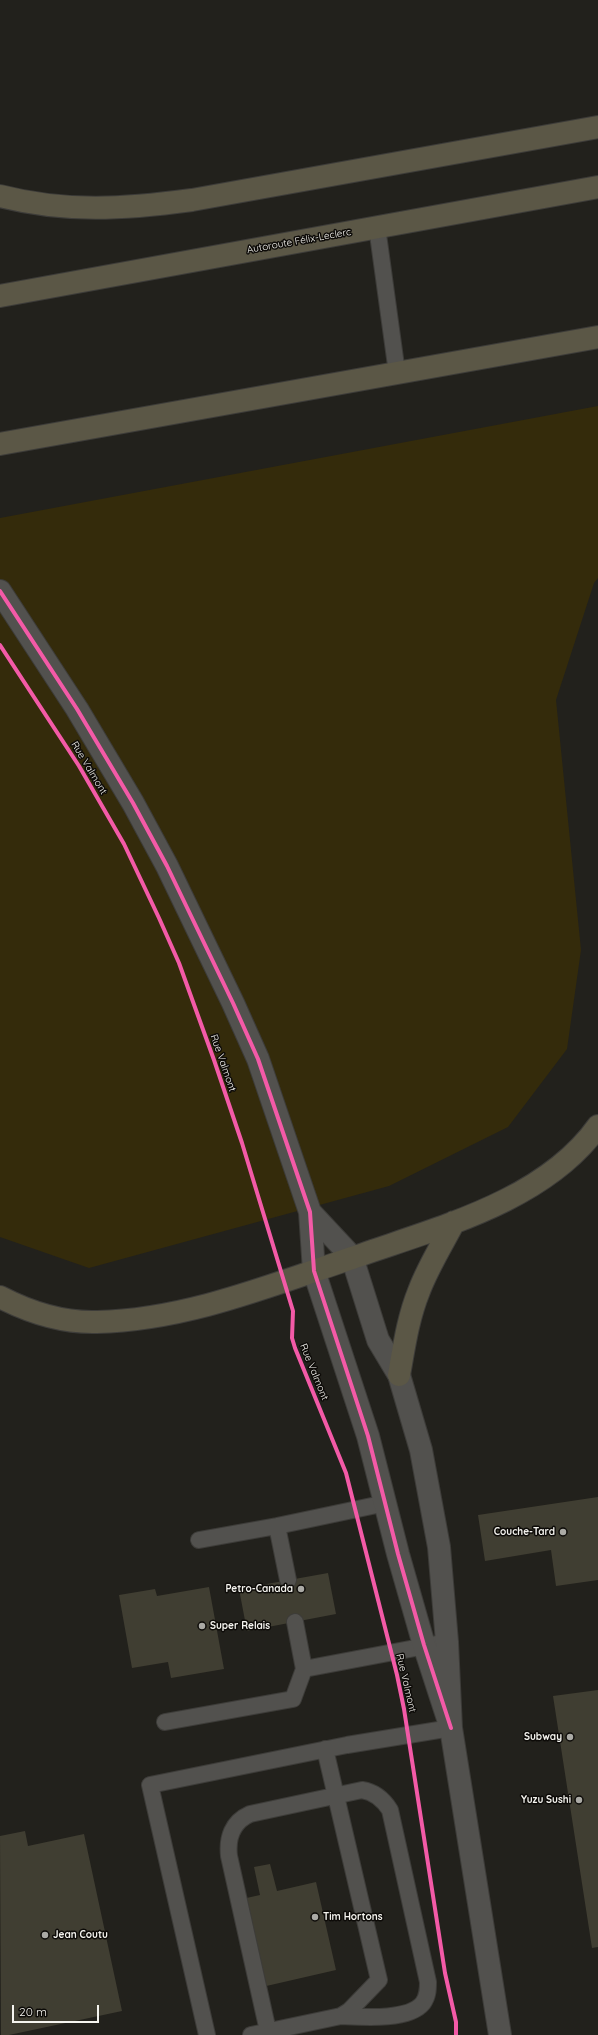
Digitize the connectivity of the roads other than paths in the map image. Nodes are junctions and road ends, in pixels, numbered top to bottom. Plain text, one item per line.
1 (598, 128) edge
2 (598, 187) edge
3 (0, 196) edge
4 (377, 227) junction
5 (0, 296) edge
6 (598, 338) edge
7 (398, 373) junction
8 (0, 444) edge
9 (0, 591) edge
10 (598, 1126) edge
11 (310, 1212) junction
12 (454, 1222) junction
13 (352, 1257) junction
14 (314, 1271) junction
15 (0, 1297) edge
16 (399, 1375) junction
17 (386, 1503) junction
18 (277, 1526) junction
19 (199, 1540) dead end
20 (288, 1580) dead end
21 (295, 1622) dead end
22 (447, 1642) junction
23 (424, 1645) junction
24 (304, 1669) junction
25 (165, 1722) dead end
26 (451, 1728) junction
27 (326, 1749) junction
28 (336, 1796) junction
29 (341, 2016) junction
30 (268, 2031) junction
31 (207, 2035) edge
32 (251, 2035) edge
33 (500, 2035) edge

1 - 3 highway
2 - 4 highway, Autoroute Félix-Leclerc
4 - 5 highway, Autoroute Félix-Leclerc
4 - 7 lane
6 - 7 highway
7 - 8 highway
9 - 11 street, Rue Valmont
10 - 12 highway
11 - 13 street, Rue Valmont
11 - 14 street, Rue Valmont
12 - 13 highway
12 - 16 highway
13 - 14 highway
13 - 16 street, Rue Valmont
14 - 15 highway
14 - 17 street, Rue Valmont
16 - 22 street, Rue Valmont
17 - 18 lane
17 - 23 street, Rue Valmont
18 - 19 lane
18 - 20 lane
21 - 24 lane
22 - 23 lane
22 - 26 street, Rue Valmont
23 - 24 lane
23 - 26 street, Rue Valmont
24 - 25 lane
26 - 27 lane
26 - 33 street, Rue Valmont
27 - 28 lane
27 - 31 lane
28 - 29 lane
28 - 29 lane
28 - 30 lane
29 - 30 lane
30 - 32 lane

